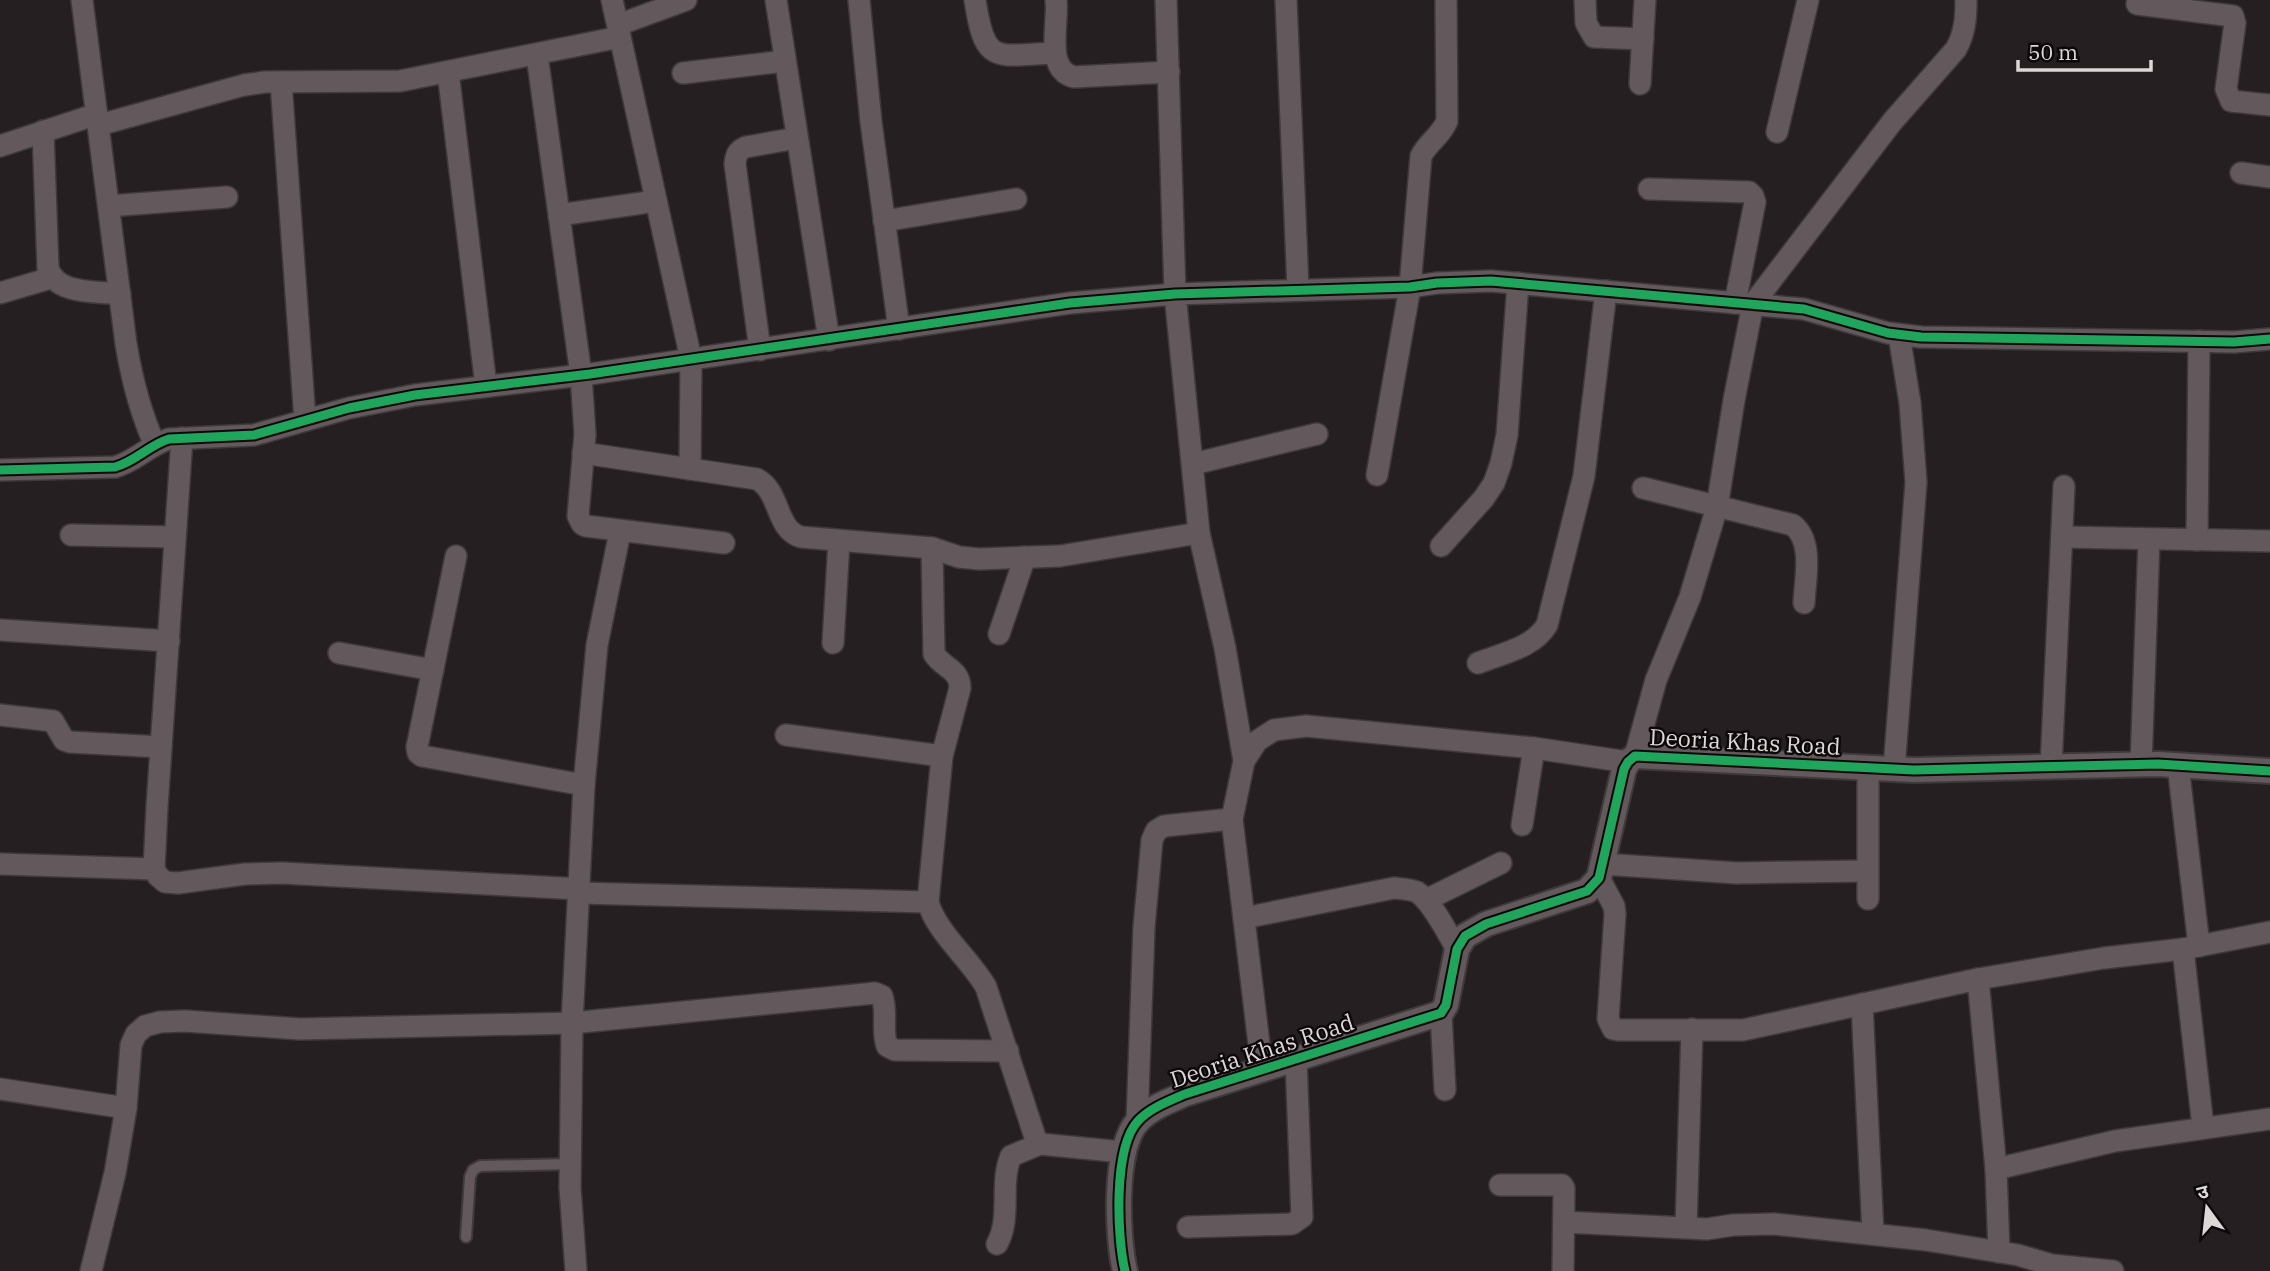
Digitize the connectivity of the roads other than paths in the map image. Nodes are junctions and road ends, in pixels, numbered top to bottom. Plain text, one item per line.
1 (82, 0) edge
2 (612, 0) edge
3 (686, 0) edge
4 (776, 0) edge
5 (859, 0) edge
6 (975, 0) edge
7 (1056, 0) edge
8 (1166, 0) edge
9 (1286, 0) edge
10 (1446, 0) edge
11 (1586, 0) edge
12 (1645, 0) edge
13 (1808, 0) edge
14 (1966, 0) edge
15 (2137, 4) dead end
16 (619, 31) junction
17 (1643, 39) junction
18 (1055, 52) junction
19 (537, 55) junction
20 (785, 61) junction
21 (448, 72) junction
22 (1169, 72) junction
23 (683, 73) dead end
24 (281, 82) junction
25 (1640, 84) dead end
26 (2270, 105) edge
27 (98, 119) junction
28 (43, 131) junction
29 (1777, 132) dead end
30 (797, 138) junction
31 (0, 146) edge
32 (2241, 173) dead end
33 (2270, 177) edge
34 (1649, 189) dead end
35 (227, 197) dead end
36 (1016, 199) dead end
37 (656, 201) junction
38 (109, 206) junction
39 (559, 215) junction
40 (884, 221) junction
41 (51, 278) junction
42 (1518, 283) junction
43 (1410, 287) junction
44 (1298, 289) junction
45 (1606, 291) junction
46 (0, 293) edge
47 (1175, 293) junction
48 (120, 294) junction
49 (1744, 304) junction
50 (899, 329) junction
51 (1899, 335) junction
52 (2270, 339) edge
53 (829, 340) junction
54 (2199, 341) junction
55 (760, 350) junction
56 (691, 359) junction
57 (582, 375) junction
58 (486, 386) junction
59 (305, 420) junction
60 (1317, 434) dead end
61 (182, 438) junction
62 (155, 445) junction
63 (583, 453) junction
64 (1193, 464) junction
65 (690, 469) junction
66 (0, 470) edge
67 (1377, 475) dead end
68 (2064, 486) dead end
69 (1643, 488) dead end
70 (1717, 507) junction
71 (620, 532) junction
72 (1199, 533) junction
73 (71, 535) dead end
74 (175, 537) junction
75 (2062, 537) junction
76 (2149, 540) junction
77 (2197, 540) junction
78 (839, 541) junction
79 (2270, 541) edge
80 (724, 543) dead end
81 (1441, 545) dead end
82 (932, 548) junction
83 (456, 556) dead end
84 (1025, 557) junction
85 (1804, 603) dead end
86 (0, 630) edge
87 (999, 634) dead end
88 (169, 641) junction
89 (833, 643) dead end
90 (338, 653) dead end
91 (1478, 663) dead end
92 (433, 670) junction
93 (0, 715) edge
94 (786, 735) dead end
95 (161, 747) junction
96 (1534, 748) junction
97 (942, 756) junction
98 (1632, 759) junction
99 (1244, 761) junction
100 (2141, 765) junction
101 (2178, 765) junction
102 (1868, 767) junction
103 (2051, 767) junction
104 (1894, 769) junction
105 (2270, 771) edge
106 (584, 785) junction
107 (1232, 819) junction
108 (1522, 825) dead end
109 (1501, 863) dead end
110 (0, 864) edge
111 (154, 869) junction
112 (1601, 871) junction
113 (1867, 872) junction
114 (580, 891) junction
115 (1868, 899) dead end
116 (1426, 900) junction
117 (928, 901) junction
118 (1244, 918) junction
119 (2270, 932) edge
120 (2191, 947) junction
121 (1457, 949) junction
122 (1978, 979) junction
123 (1862, 1004) junction
124 (1441, 1013) junction
125 (572, 1023) junction
126 (1692, 1028) junction
127 (1008, 1051) junction
128 (1296, 1059) junction
129 (1262, 1069) junction
130 (0, 1089) edge
131 (1445, 1090) dead end
132 (126, 1108) junction
133 (2270, 1118) edge
134 (1137, 1122) junction
135 (2203, 1127) junction
136 (1040, 1144) junction
137 (1123, 1152) junction
138 (571, 1164) junction
139 (1996, 1169) junction
140 (1500, 1185) dead end
141 (1564, 1222) junction
142 (1188, 1227) dead end
143 (1686, 1227) junction
144 (1873, 1234) junction
145 (467, 1237) dead end
146 (998, 1244) dead end
147 (1999, 1252) junction
148 (2035, 1266) edge
149 (91, 1271) edge
150 (576, 1271) edge
151 (1125, 1271) edge
152 (1563, 1271) edge
153 (2113, 1271) edge

1 - 27 street
2 - 16 street
3 - 16 street
4 - 20 street
5 - 40 street
6 - 18 street
7 - 18 street
8 - 22 street
9 - 44 street
10 - 43 street
11 - 17 street
12 - 17 street
13 - 29 street
14 - 49 street
15 - 26 street
16 - 19 street
16 - 37 street
17 - 25 street
18 - 22 street
19 - 21 street
19 - 39 street
20 - 23 street
20 - 30 street
21 - 24 street
21 - 58 street
22 - 47 street
24 - 27 street
24 - 59 street
27 - 28 street
27 - 38 street
28 - 31 street
28 - 41 street
30 - 53 street
30 - 55 street
32 - 33 street
34 - 49 street
35 - 38 street
36 - 40 street
37 - 39 street
37 - 56 street
38 - 48 street
39 - 57 street
40 - 50 street
41 - 46 street
41 - 48 street
42 - 43 street
42 - 45 street
42 - 81 street
43 - 44 street
43 - 67 street
44 - 47 street
45 - 49 street
45 - 91 street
47 - 50 street
47 - 64 street
48 - 62 street
49 - 51 street
49 - 70 street
50 - 53 street
51 - 54 street
51 - 104 street
52 - 54 street
53 - 55 street
54 - 77 street
55 - 56 street
56 - 57 street
56 - 65 street
57 - 58 street
57 - 63 street
58 - 59 street
59 - 61 street
60 - 64 street
61 - 62 street
61 - 74 street
62 - 66 street
63 - 65 street
63 - 71 street
64 - 72 street
65 - 78 street
68 - 75 street
69 - 70 street
70 - 85 street
70 - 98 street
71 - 80 street
71 - 106 street
72 - 84 street
72 - 99 street
73 - 74 street
74 - 88 street
75 - 76 street
75 - 103 street
76 - 77 street
76 - 100 street
77 - 79 street
78 - 82 street
78 - 89 street
82 - 84 street
82 - 97 street
83 - 92 street
84 - 87 street
86 - 88 street
88 - 95 street
90 - 92 street
92 - 106 street
93 - 95 street
94 - 97 street
95 - 111 street
96 - 98 street
96 - 99 street
96 - 108 street
97 - 117 street
98 - 102 street, Deoria Khas Road
98 - 112 street, Deoria Khas Road
99 - 107 street
100 - 101 street, Deoria Khas Road
100 - 103 street, Deoria Khas Road
101 - 105 street, Deoria Khas Road
101 - 120 street
102 - 104 street, Deoria Khas Road
102 - 113 street
103 - 104 street, Deoria Khas Road
106 - 114 street
107 - 118 street
107 - 134 street
109 - 116 street
110 - 111 street
111 - 114 street
112 - 113 street
112 - 121 street
112 - 126 street
113 - 115 street
114 - 117 street
114 - 125 street
116 - 118 street
116 - 121 street
117 - 127 street
118 - 129 street
119 - 120 street
120 - 122 street
120 - 135 street
121 - 124 street
122 - 123 street
122 - 139 street
123 - 126 street
123 - 144 street
124 - 128 street, Deoria Khas Road
124 - 131 street
125 - 127 street
125 - 132 street
125 - 138 street
126 - 143 street
127 - 136 street
128 - 129 street, Deoria Khas Road
128 - 142 street
129 - 134 street, Deoria Khas Road
130 - 132 street
132 - 149 street
133 - 135 street
134 - 137 street, Deoria Khas Road
135 - 139 street
136 - 137 street
136 - 146 street
137 - 151 street, Deoria Khas Road
138 - 145 lane
138 - 150 street
139 - 147 street
140 - 141 street
141 - 143 street
141 - 152 street
143 - 144 street
144 - 147 street
147 - 148 street
148 - 153 street

